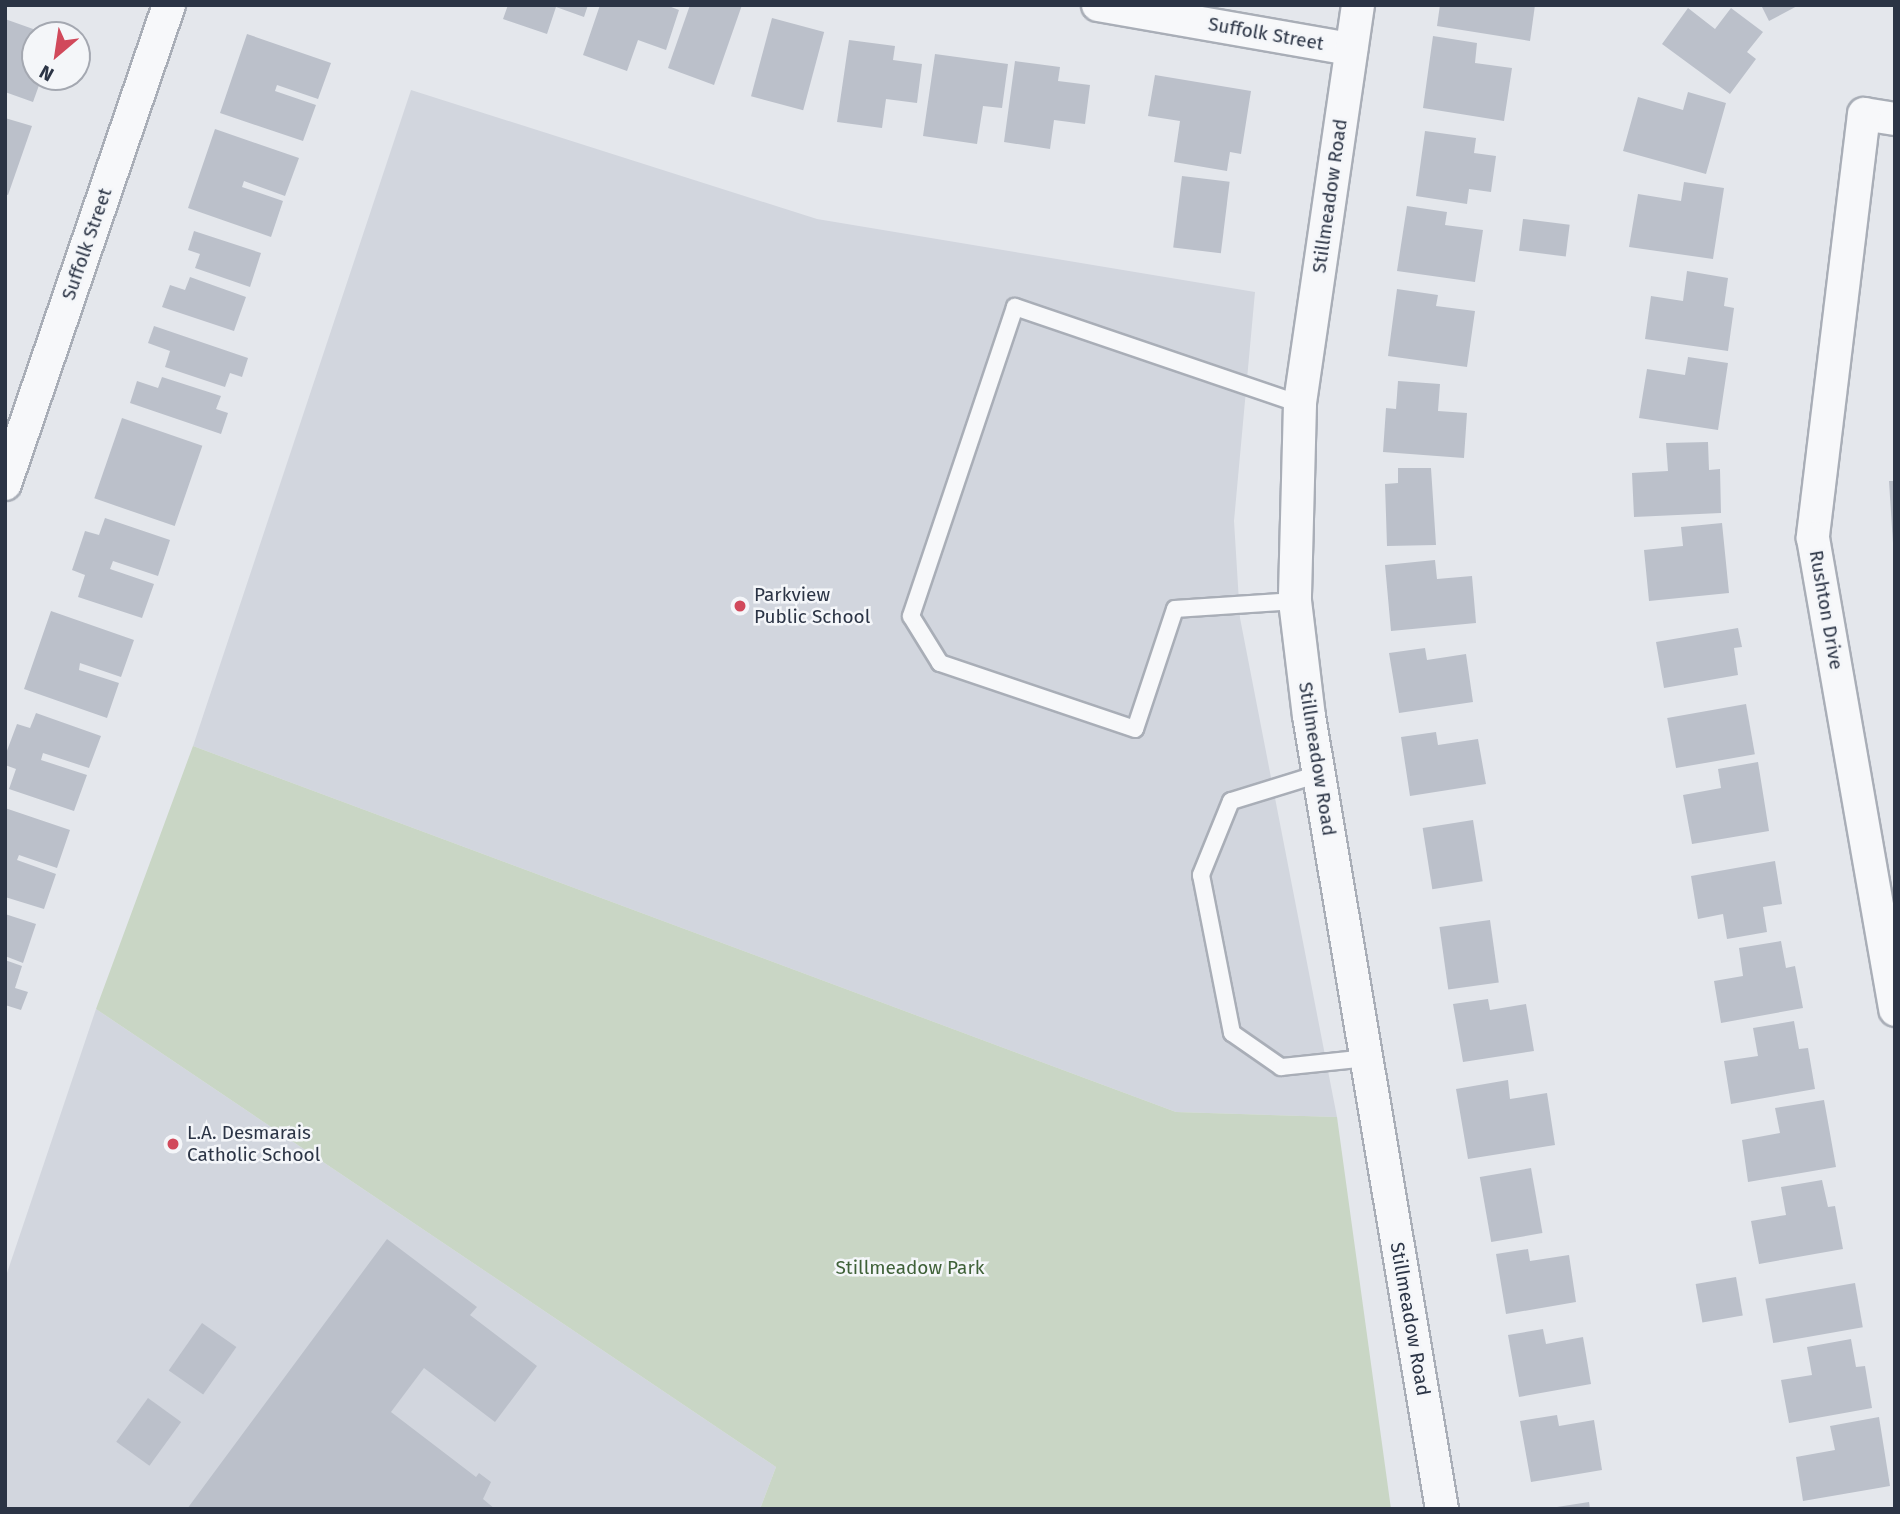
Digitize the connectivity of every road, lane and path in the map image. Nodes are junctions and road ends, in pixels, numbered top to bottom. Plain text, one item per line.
1 (169, 5) edge
2 (1098, 5) edge
3 (1358, 5) edge
4 (1352, 49) junction
5 (1895, 119) edge
6 (1300, 404) junction
7 (5, 484) edge
8 (1295, 601) junction
9 (1319, 774) junction
10 (1895, 1010) edge
11 (1367, 1058) junction
12 (1442, 1509) edge

1 - 7 street, Suffolk Street
2 - 4 street, Suffolk Street
3 - 4 street, Stillmeadow Road
4 - 6 street, Stillmeadow Road
5 - 10 street, Rushton Drive
6 - 8 street, Stillmeadow Road
6 - 8 lane
8 - 9 street, Stillmeadow Road
9 - 11 street, Stillmeadow Road
9 - 11 lane
11 - 12 street, Stillmeadow Road

